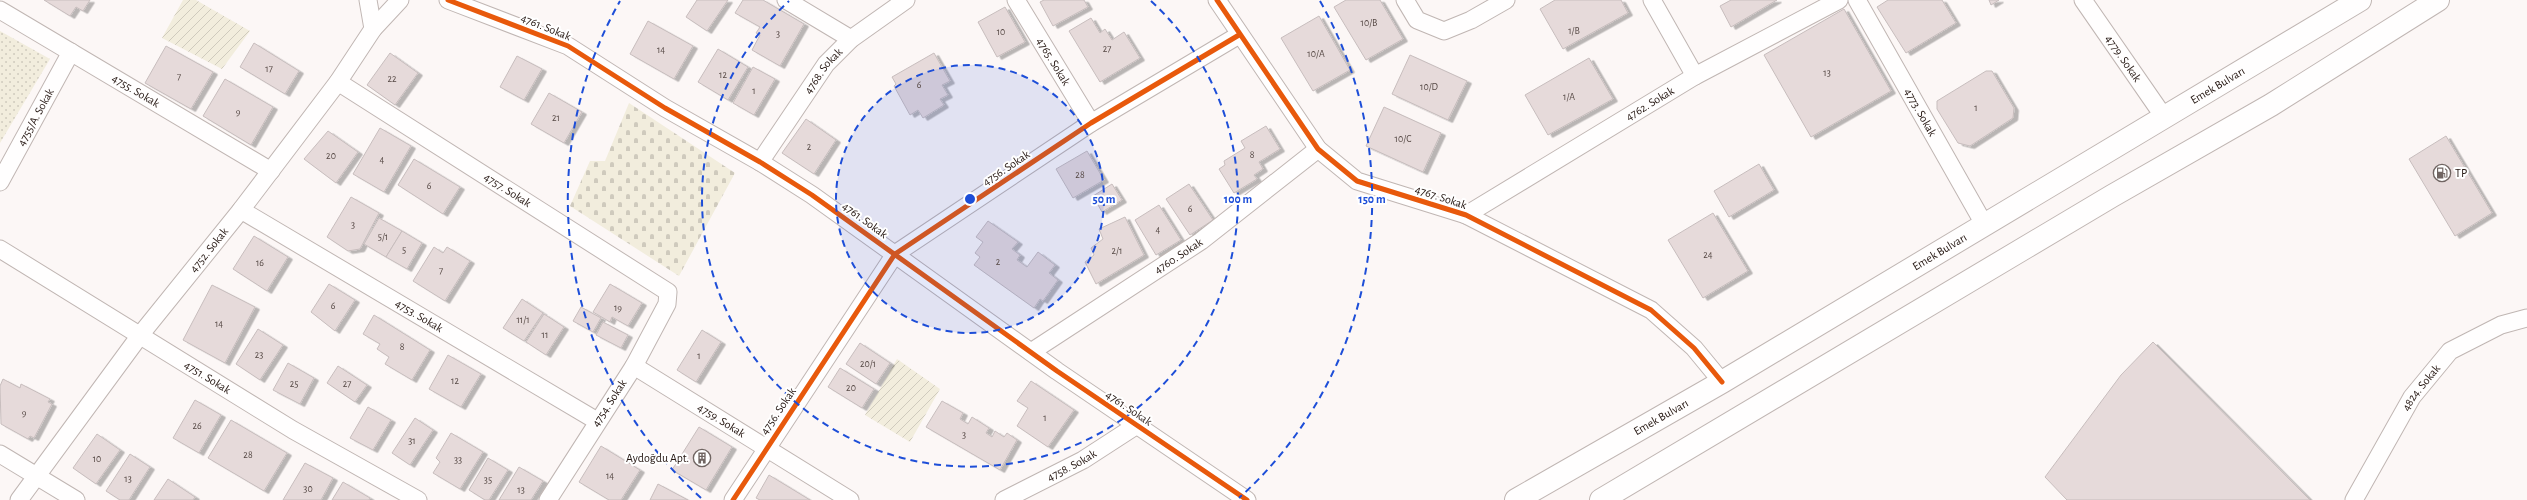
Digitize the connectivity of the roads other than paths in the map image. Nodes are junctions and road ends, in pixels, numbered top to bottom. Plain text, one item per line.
1 (368, 0) edge
2 (400, 0) edge
3 (448, 0) edge
4 (786, 0) edge
5 (906, 0) edge
6 (1016, 0) edge
7 (1217, 0) edge
8 (1405, 0) edge
9 (1506, 0) edge
10 (1652, 0) edge
11 (1839, 0) edge
12 (1857, 0) edge
13 (2083, 0) edge
14 (2360, 0) edge
15 (2438, 0) edge
16 (0, 10) edge
17 (373, 29) junction
18 (1239, 35) junction
19 (851, 39) junction
20 (71, 52) junction
21 (1695, 76) junction
22 (338, 82) junction
23 (2164, 117) junction
24 (1091, 123) junction
25 (1318, 149) junction
26 (760, 162) junction
27 (271, 171) junction
28 (0, 182) edge
29 (240, 210) junction
30 (1466, 215) junction
31 (1984, 224) junction
32 (0, 249) edge
33 (895, 254) junction
34 (667, 304) joint
35 (2527, 318) edge
36 (141, 334) junction
37 (1031, 352) junction
38 (634, 366) junction
39 (1722, 382) junction
40 (597, 421) junction
41 (1136, 425) junction
42 (766, 447) junction
43 (0, 454) edge
44 (37, 476) junction
45 (19, 500) edge
46 (76, 500) edge
47 (418, 500) edge
48 (548, 500) edge
49 (733, 500) edge
50 (850, 500) edge
51 (1004, 500) edge
52 (1247, 500) edge
53 (1516, 500) edge
54 (1601, 500) edge
55 (2354, 500) edge

1 - 17 street
2 - 17 street, 4752. Sokak
3 - 26 street, 4761. Sokak
4 - 19 street
5 - 19 street, 4768. Sokak
6 - 24 street, 4765. Sokak
7 - 18 street, 4767. Sokak
8 - 9 street
10 - 21 street
11 - 21 street, 4762. Sokak
12 - 31 street, 4773. Sokak
13 - 23 street, 4779. Sokak
14 - 23 highway, Emek Bulvarı
15 - 54 highway
16 - 20 street, 4755. Sokak
17 - 22 street, 4752. Sokak
18 - 24 street, 4756. Sokak
18 - 25 street, 4767. Sokak
19 - 26 street, 4768. Sokak
20 - 27 street, 4755. Sokak
20 - 28 street, 4755/A. Sokak
21 - 30 street, 4762. Sokak
22 - 27 street, 4752. Sokak
22 - 34 street, 4757. Sokak
23 - 31 highway, Emek Bulvarı
24 - 33 street, 4756. Sokak
25 - 30 street, 4767. Sokak
25 - 37 street, 4760. Sokak
26 - 33 street, 4761. Sokak
27 - 29 street, 4752. Sokak
29 - 36 street, 4752. Sokak
29 - 40 street, 4753. Sokak
30 - 39 street, 4767. Sokak
31 - 39 highway, Emek Bulvarı
32 - 36 street, 4751. Sokak
33 - 37 street, 4761. Sokak
33 - 42 street, 4756. Sokak
34 - 38 street, 4754. Sokak
35 - 55 street, 4824. Sokak
36 - 44 street, 4752. Sokak
36 - 47 street, 4751. Sokak
37 - 41 street, 4761. Sokak
38 - 40 street, 4754. Sokak
38 - 42 street, 4759. Sokak
39 - 53 highway, Emek Bulvarı
40 - 48 street, 4754. Sokak
41 - 51 street, 4758. Sokak
41 - 52 street, 4761. Sokak
42 - 49 street, 4756. Sokak
42 - 50 street, 4759. Sokak
43 - 44 street
44 - 45 street, 4752. Sokak
44 - 46 street

